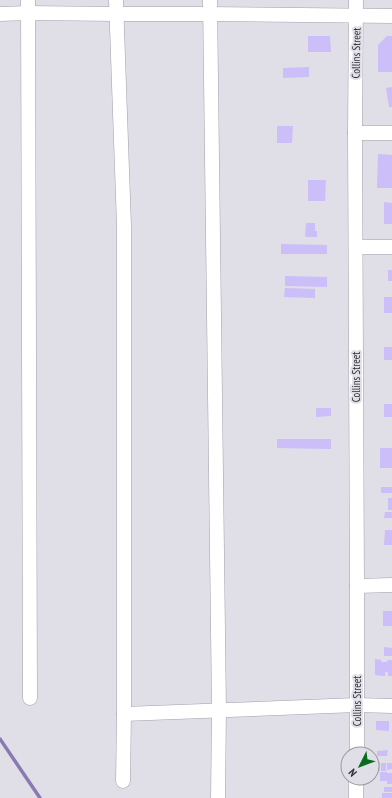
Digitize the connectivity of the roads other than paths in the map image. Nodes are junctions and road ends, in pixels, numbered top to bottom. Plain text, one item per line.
1 (116, 0) edge
2 (356, 0) edge
3 (28, 7) edge
4 (210, 7) edge
5 (0, 14) edge
6 (116, 14) junction
7 (356, 16) junction
8 (392, 16) edge
9 (355, 133) junction
10 (392, 133) edge
11 (356, 247) junction
12 (392, 248) edge
13 (392, 585) edge
14 (357, 586) junction
15 (30, 698) dead end
16 (357, 706) junction
17 (392, 706) edge
18 (219, 710) junction
19 (124, 714) junction
20 (356, 746) edge
21 (123, 781) dead end
22 (356, 786) edge
23 (218, 798) edge
24 (356, 798) edge

1 - 6 street
2 - 7 street, Collins Street
3 - 5 street
3 - 6 street
3 - 15 street
4 - 6 street
4 - 7 street
4 - 18 street
6 - 19 street
7 - 8 street
7 - 9 street, Collins Street
9 - 10 street
9 - 11 street, Collins Street
11 - 12 street
11 - 14 street, Collins Street
13 - 14 street
14 - 16 street, Collins Street
16 - 17 street
16 - 18 street
16 - 20 street, Collins Street
18 - 19 street
18 - 23 street
19 - 21 street
22 - 24 street

